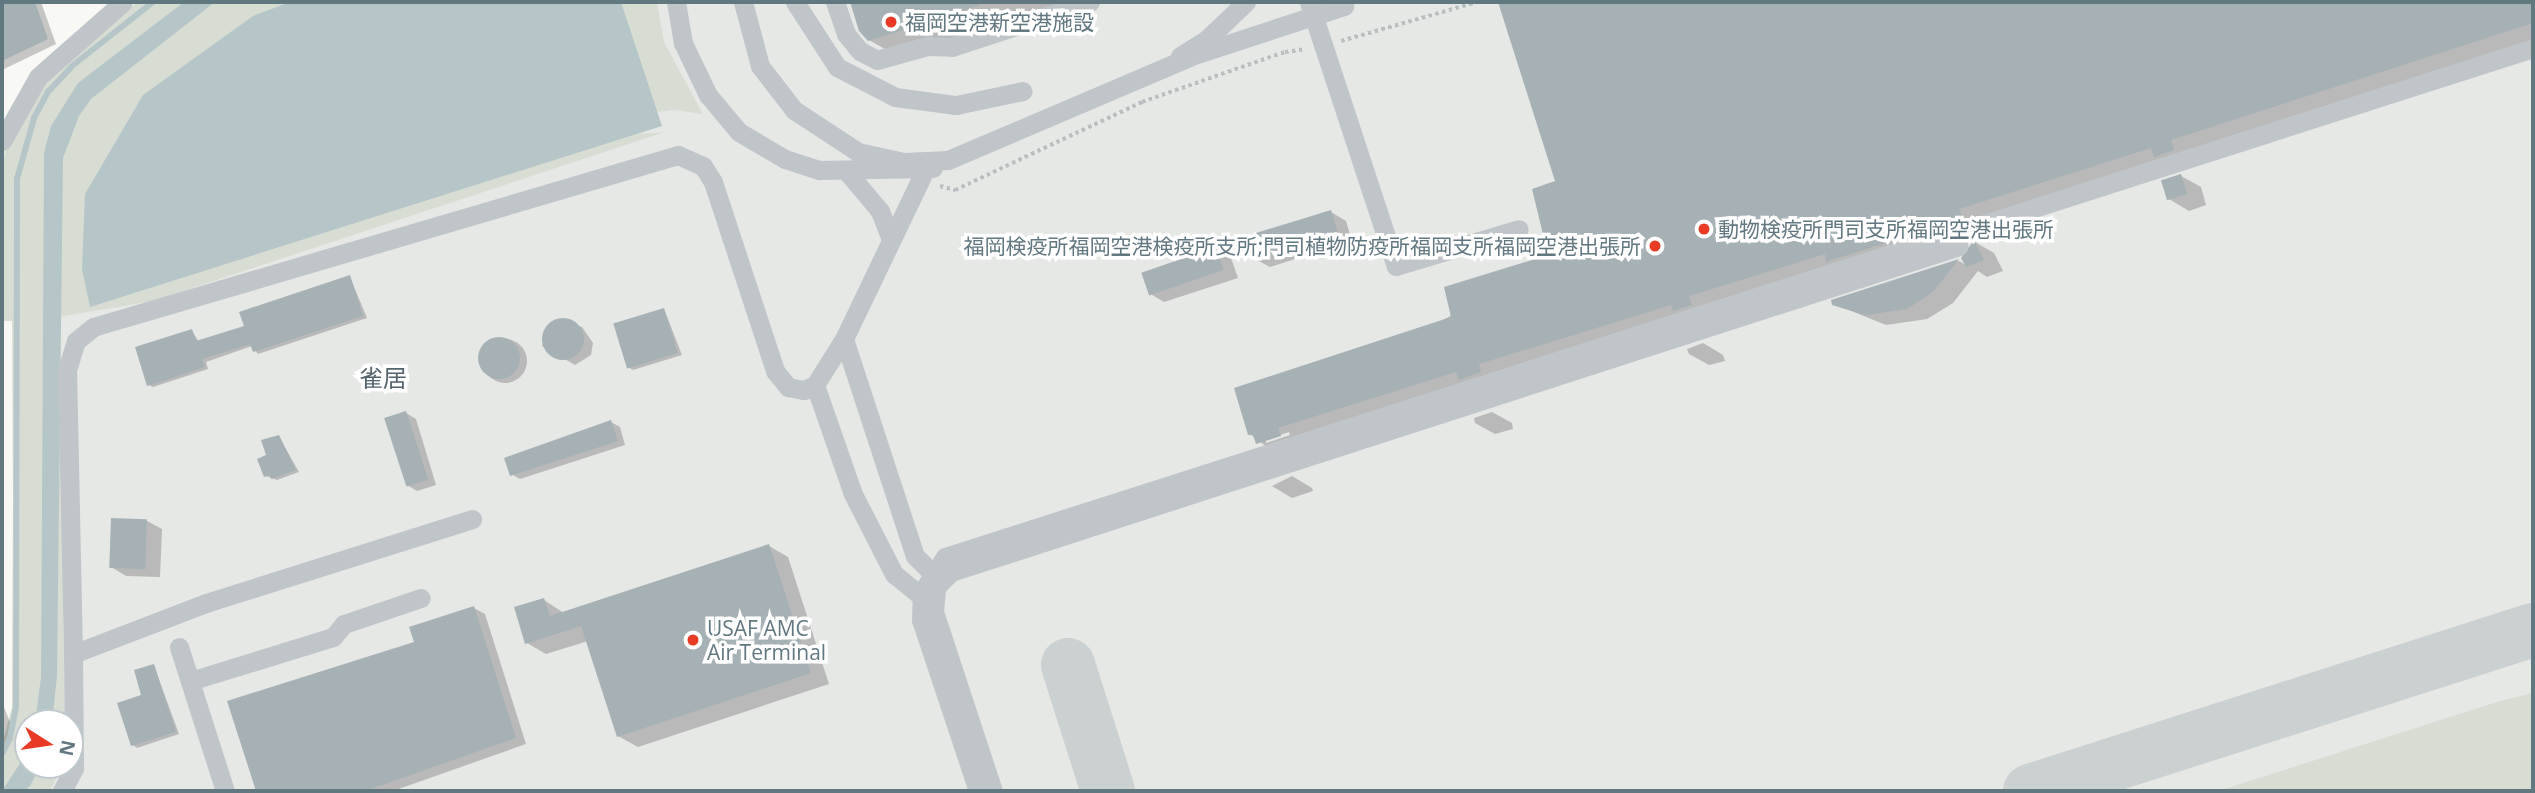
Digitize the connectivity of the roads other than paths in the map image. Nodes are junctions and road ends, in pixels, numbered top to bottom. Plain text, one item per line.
1 (123, 2) edge
2 (676, 2) edge
3 (743, 2) edge
4 (795, 2) edge
5 (835, 2) edge
6 (1090, 2) edge
7 (1246, 2) edge
8 (1309, 2) edge
9 (1357, 2) edge
10 (2533, 48) edge
11 (2533, 61) edge
12 (1023, 91) dead end
13 (2, 141) edge
14 (924, 172) junction
15 (848, 173) junction
16 (1519, 229) dead end
17 (890, 237) junction
18 (844, 339) junction
19 (815, 385) junction
20 (472, 519) dead end
21 (931, 572) junction
22 (921, 596) junction
23 (421, 598) dead end
24 (179, 647) dead end
25 (73, 654) junction
26 (190, 681) junction
27 (62, 791) edge
28 (225, 791) edge
29 (978, 791) edge
30 (993, 791) edge

1 - 13 street
2 - 15 street
3 - 9 street, bridge
4 - 12 street
5 - 6 street
7 - 14 street
8 - 16 street
10 - 21 street
11 - 30 street
14 - 15 street
14 - 17 street
15 - 17 street
17 - 18 street
18 - 19 street
18 - 21 street
19 - 22 street
19 - 25 street
20 - 25 street
21 - 22 street
22 - 29 street
23 - 26 street
24 - 26 street
25 - 27 street
26 - 28 street

